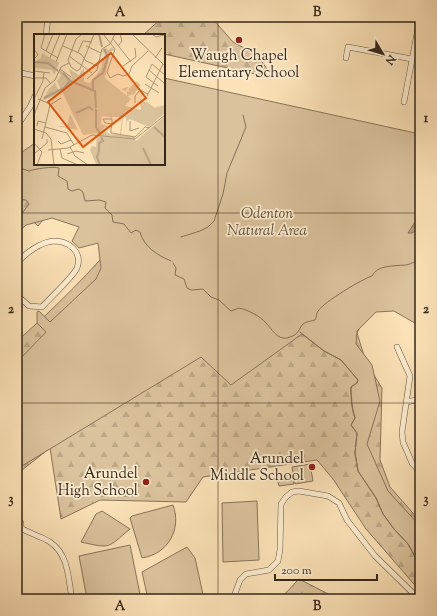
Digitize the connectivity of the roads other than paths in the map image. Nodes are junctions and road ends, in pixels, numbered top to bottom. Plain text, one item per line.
1 (48, 17) edge
2 (418, 17) edge
3 (46, 34) edge
4 (346, 58) dead end
5 (412, 58) junction
6 (17, 72) edge
7 (34, 76) edge
8 (34, 98) edge
9 (404, 102) dead end
10 (17, 126) edge
11 (17, 263) edge
12 (17, 294) edge
13 (397, 347) dead end
14 (420, 399) edge
15 (407, 402) junction
16 (420, 472) edge
17 (17, 520) edge
18 (19, 530) edge
19 (72, 599) edge
20 (233, 599) edge
21 (418, 599) edge

1 - 3 street
2 - 5 street
4 - 5 street
5 - 9 street
6 - 7 street
8 - 10 street
11 - 12 street
13 - 15 street
14 - 15 street
15 - 16 street
17 - 18 street
18 - 19 street
20 - 21 street

